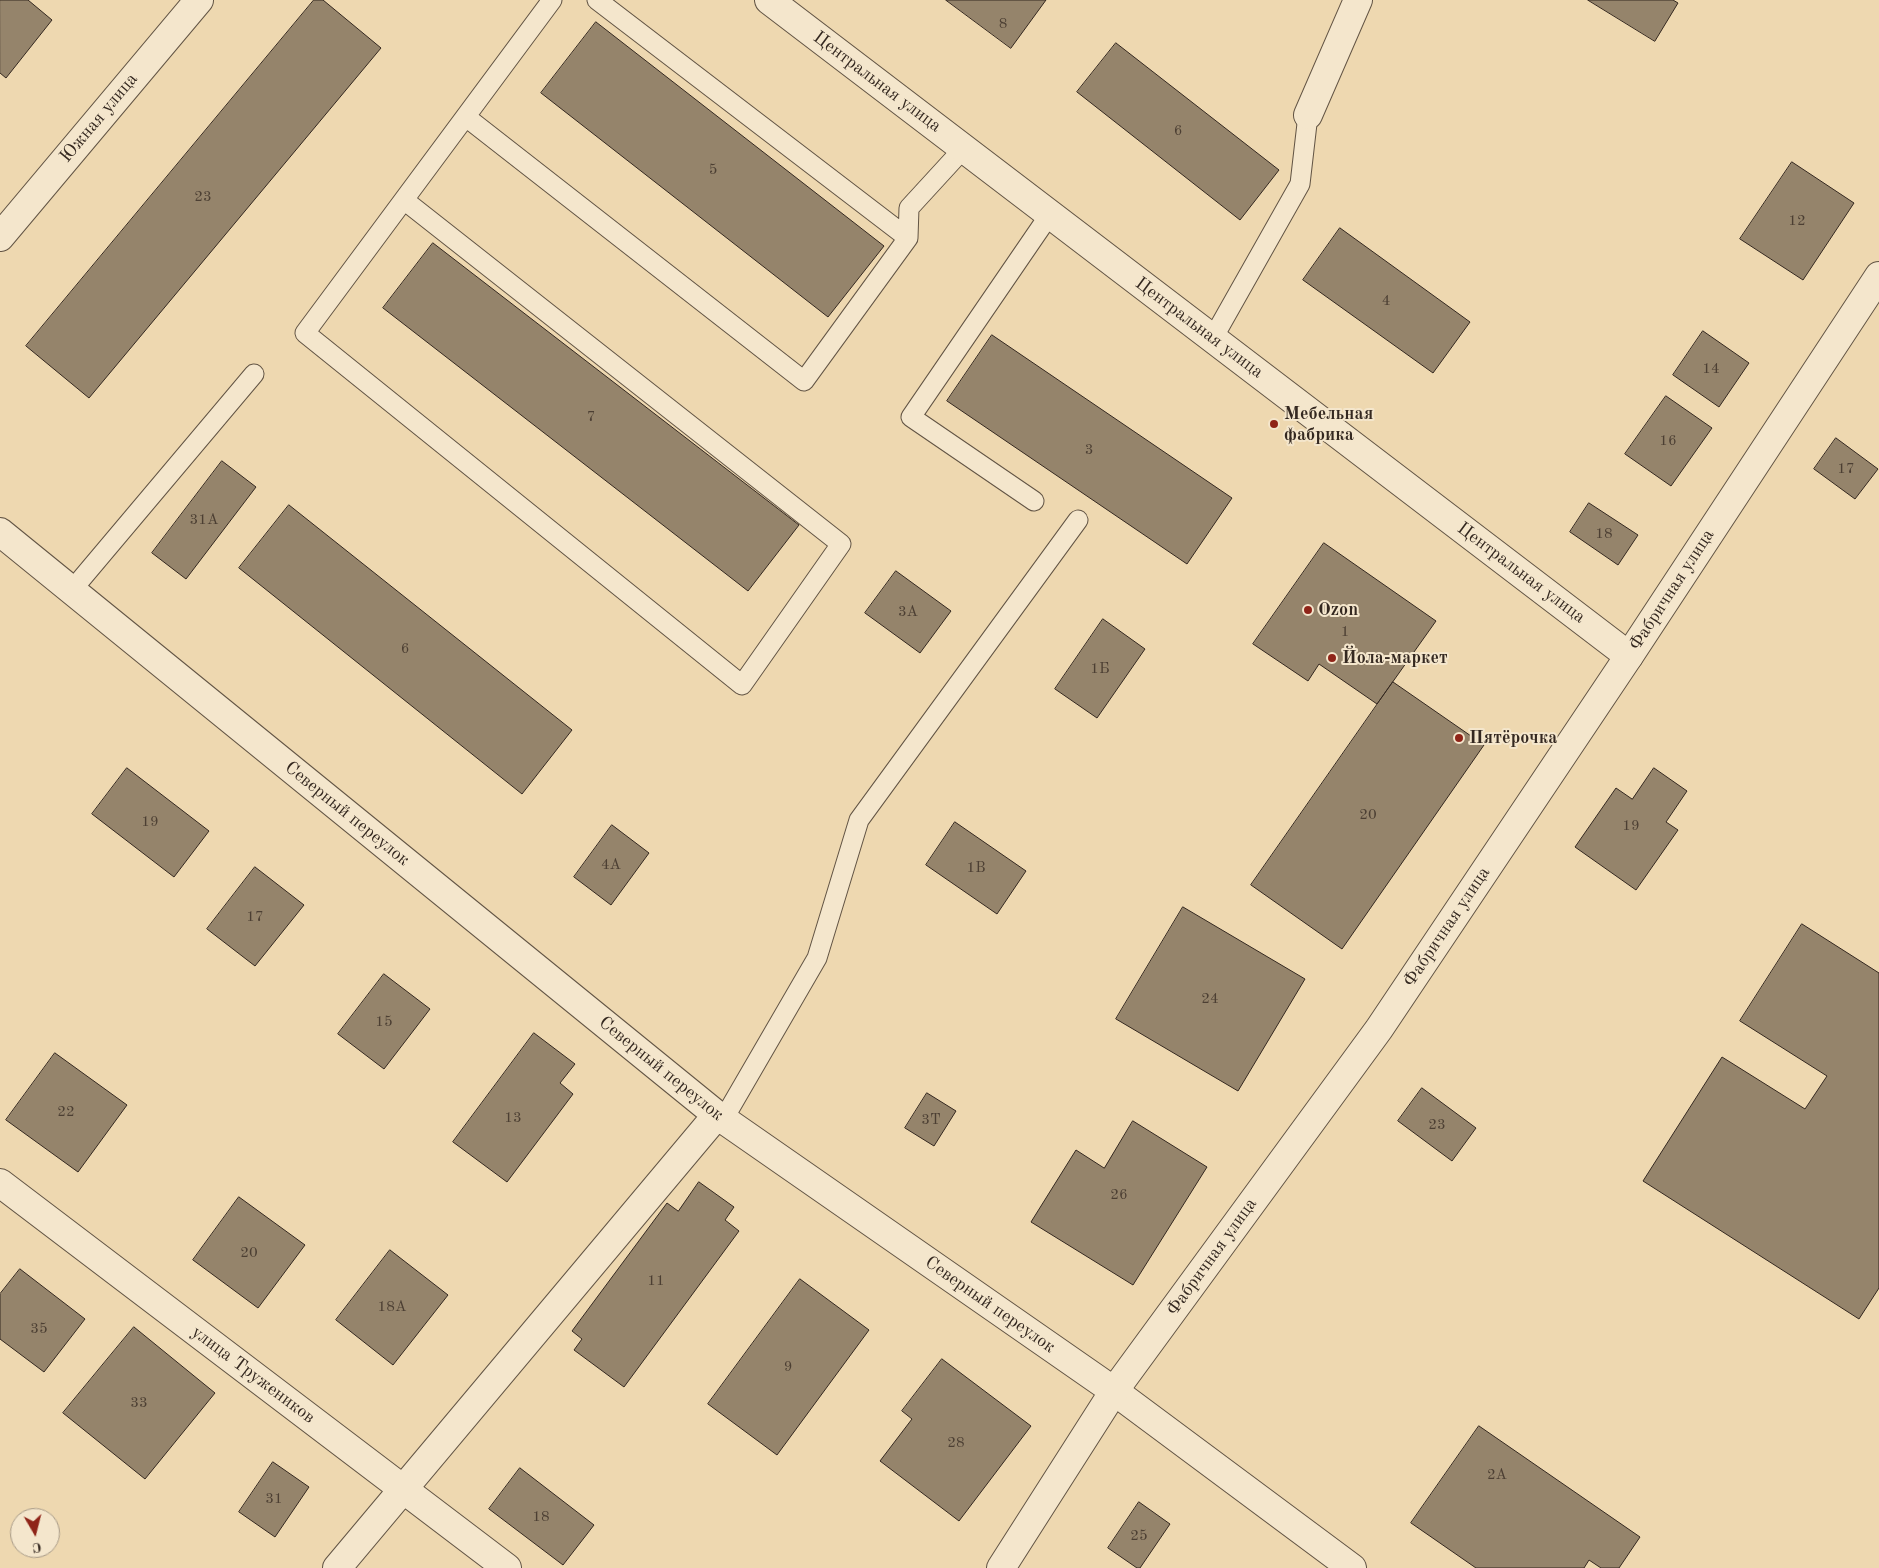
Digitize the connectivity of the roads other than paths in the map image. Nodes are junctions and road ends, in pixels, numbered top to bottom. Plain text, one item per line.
1 (199, 0) edge
2 (552, 0) edge
3 (597, 0) edge
4 (769, 0) edge
5 (1358, 0) edge
6 (1308, 115) joint
7 (466, 117) junction
8 (964, 148) junction
9 (404, 200) junction
10 (1050, 214) junction
11 (0, 237) edge
12 (908, 238) junction
13 (1879, 276) edge
14 (1212, 338) junction
15 (254, 374) dead end
16 (1034, 501) dead end
17 (1078, 520) dead end
18 (0, 532) edge
19 (72, 590) junction
20 (1629, 656) junction
21 (720, 1118) junction
22 (0, 1183) edge
23 (1114, 1391) junction
24 (402, 1489) junction
25 (337, 1568) edge
26 (507, 1568) edge
27 (1001, 1568) edge
28 (1352, 1568) edge

1 - 11 street, Южная улица
2 - 7 lane
3 - 12 lane
4 - 8 street, Центральная улица
5 - 6 street
6 - 14 lane
7 - 9 lane
7 - 12 lane
8 - 10 street, Центральная улица
8 - 12 lane
9 - 9 lane
10 - 14 street, Центральная улица
10 - 16 lane
13 - 20 street, Фабричная улица
14 - 20 street, Центральная улица
15 - 19 lane
17 - 21 lane
18 - 19 street, Северный переулок
19 - 21 street, Северный переулок
20 - 23 street, Фабричная улица
21 - 23 street, Северный переулок
21 - 24 street
22 - 24 street, улица Тружеников
23 - 27 street, Фабричная улица
23 - 28 street, Северный переулок
24 - 25 street
24 - 26 street, улица Тружеников

